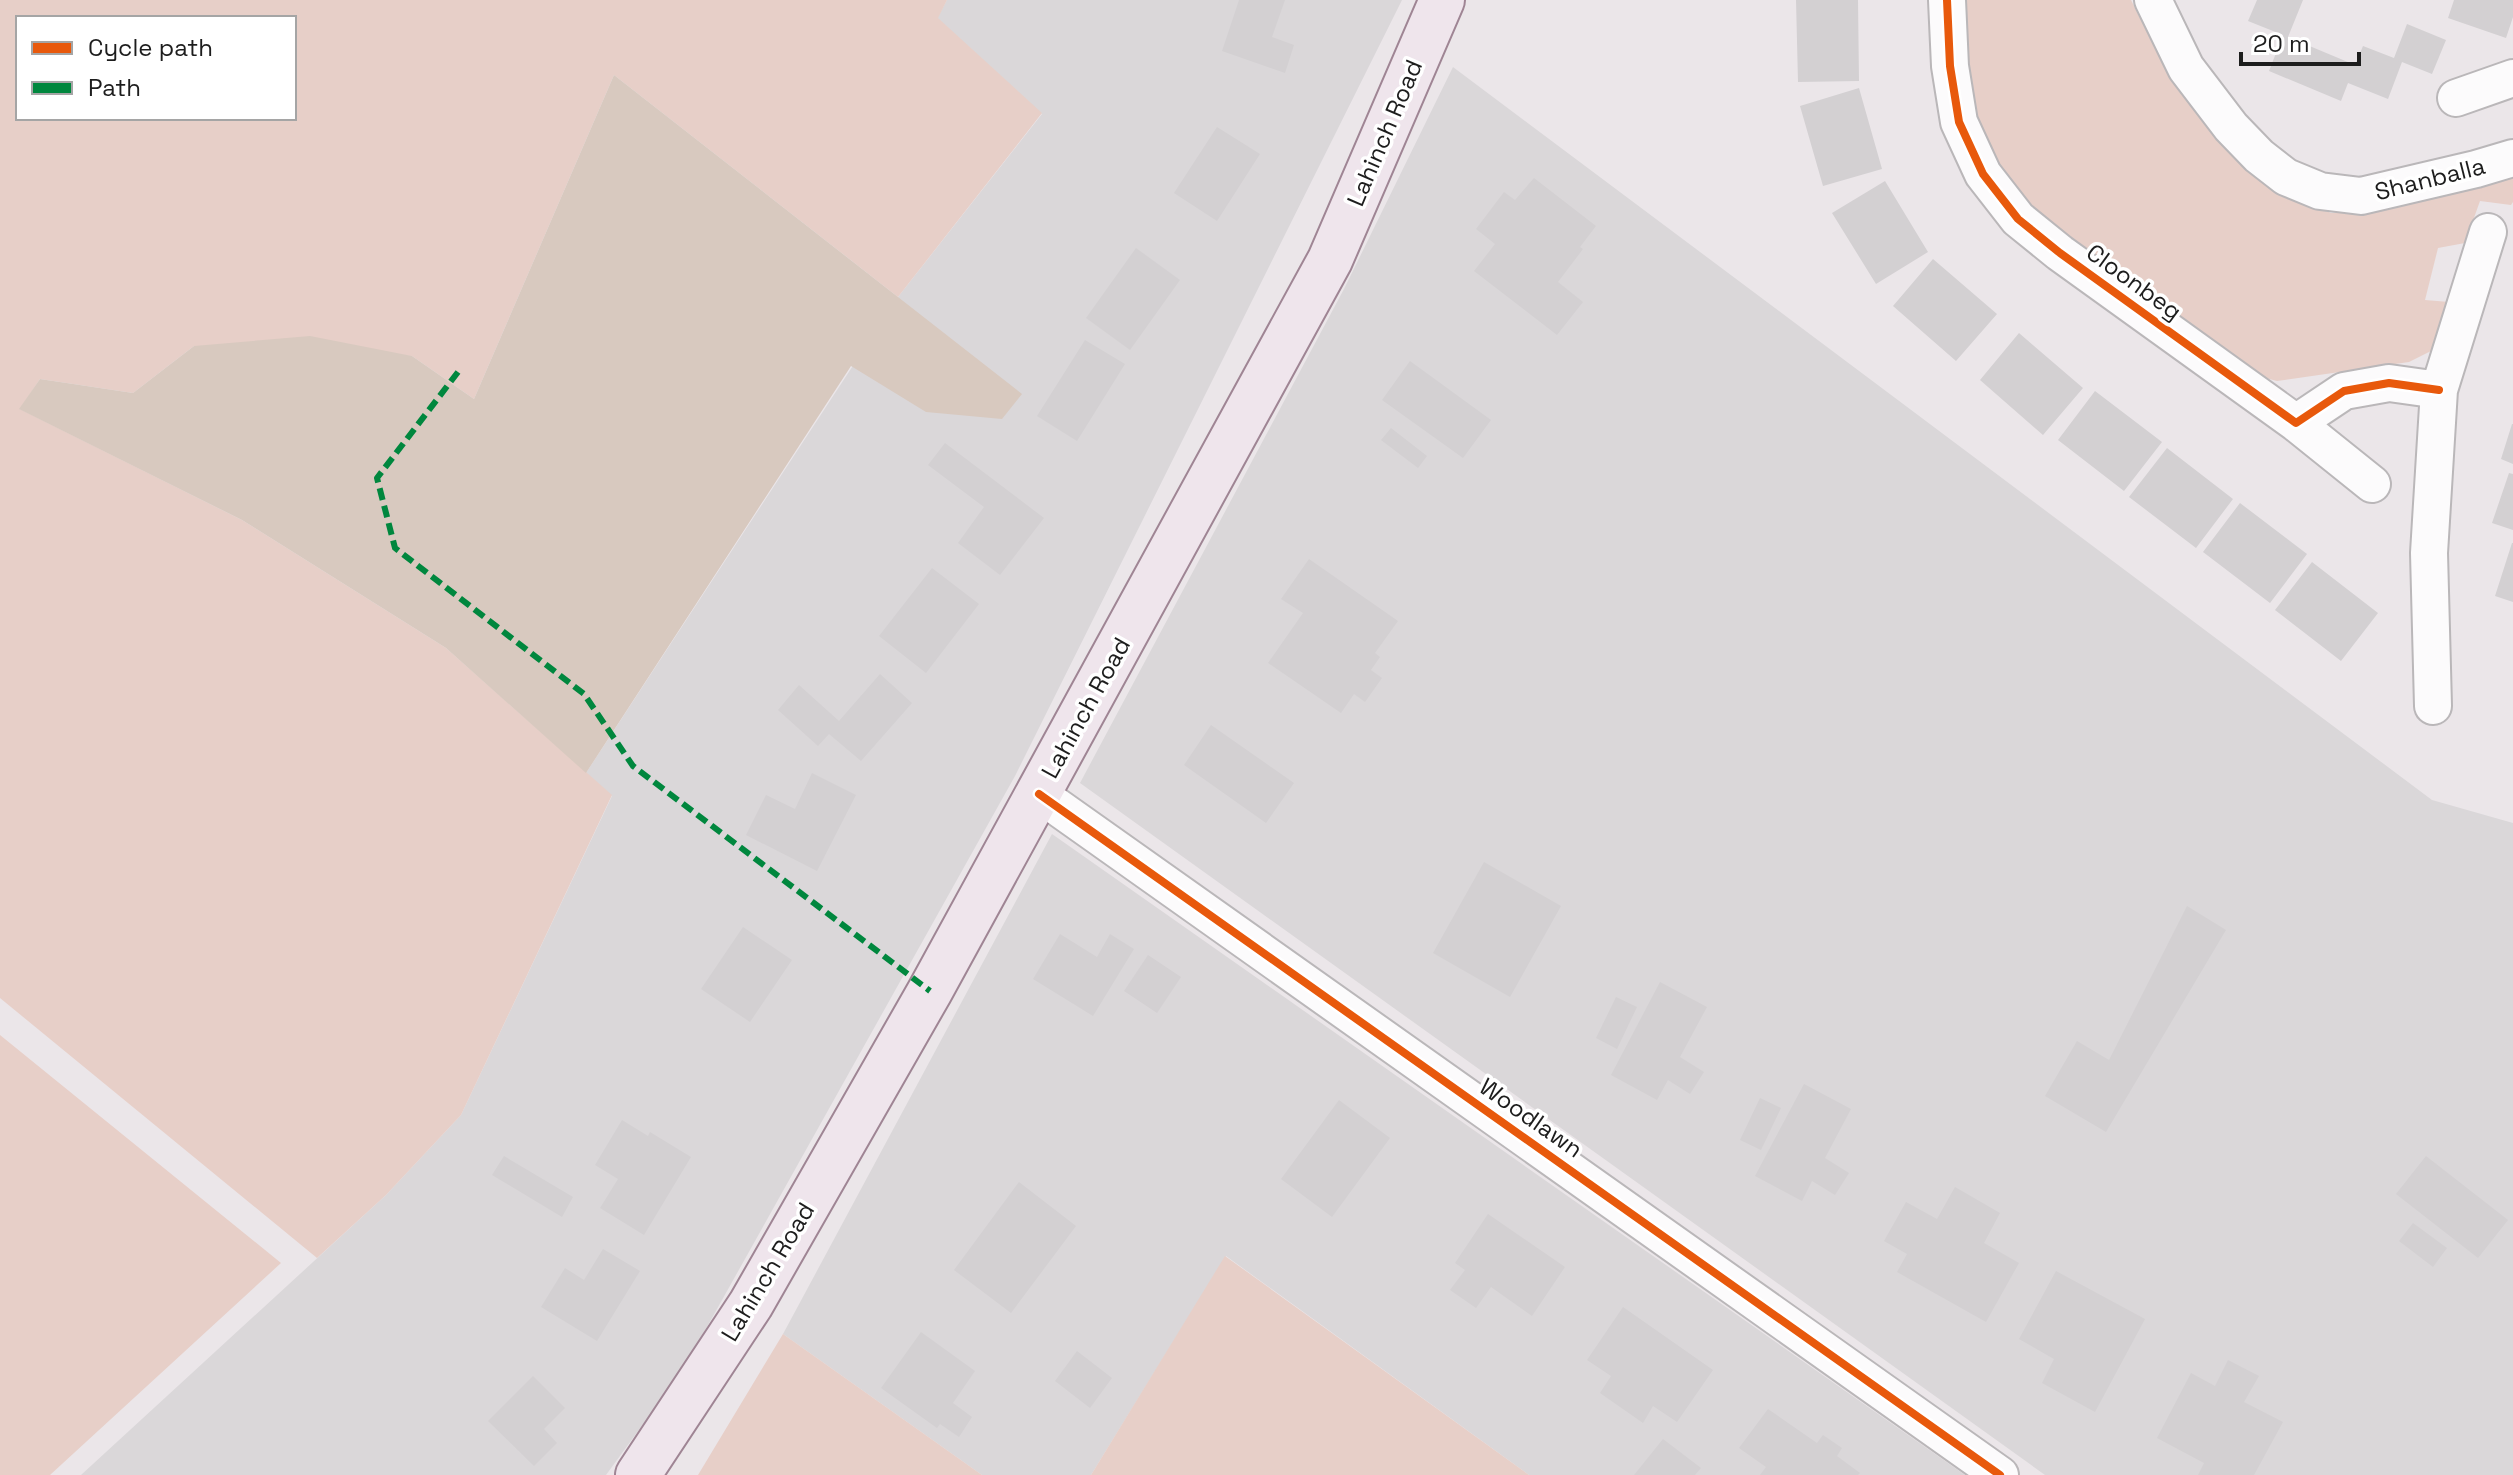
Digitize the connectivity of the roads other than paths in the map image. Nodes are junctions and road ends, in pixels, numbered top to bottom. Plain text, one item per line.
1 (1442, 0) edge
2 (1947, 0) edge
3 (2153, 0) edge
4 (2513, 78) edge
5 (2456, 98) dead end
6 (2513, 158) edge
7 (2488, 232) dead end
8 (2439, 390) junction
9 (2296, 423) junction
10 (2372, 484) dead end
11 (2433, 706) dead end
12 (1039, 794) junction
13 (638, 1475) edge
14 (2000, 1475) edge

1 - 12 main road, Lahinch Road
2 - 9 street, Cloonbeg
3 - 6 street, Shanballa
4 - 5 street
7 - 8 street
8 - 9 street
8 - 11 street
9 - 10 street, Cloonbeg
12 - 13 main road, Lahinch Road
12 - 14 street, Woodlawn

